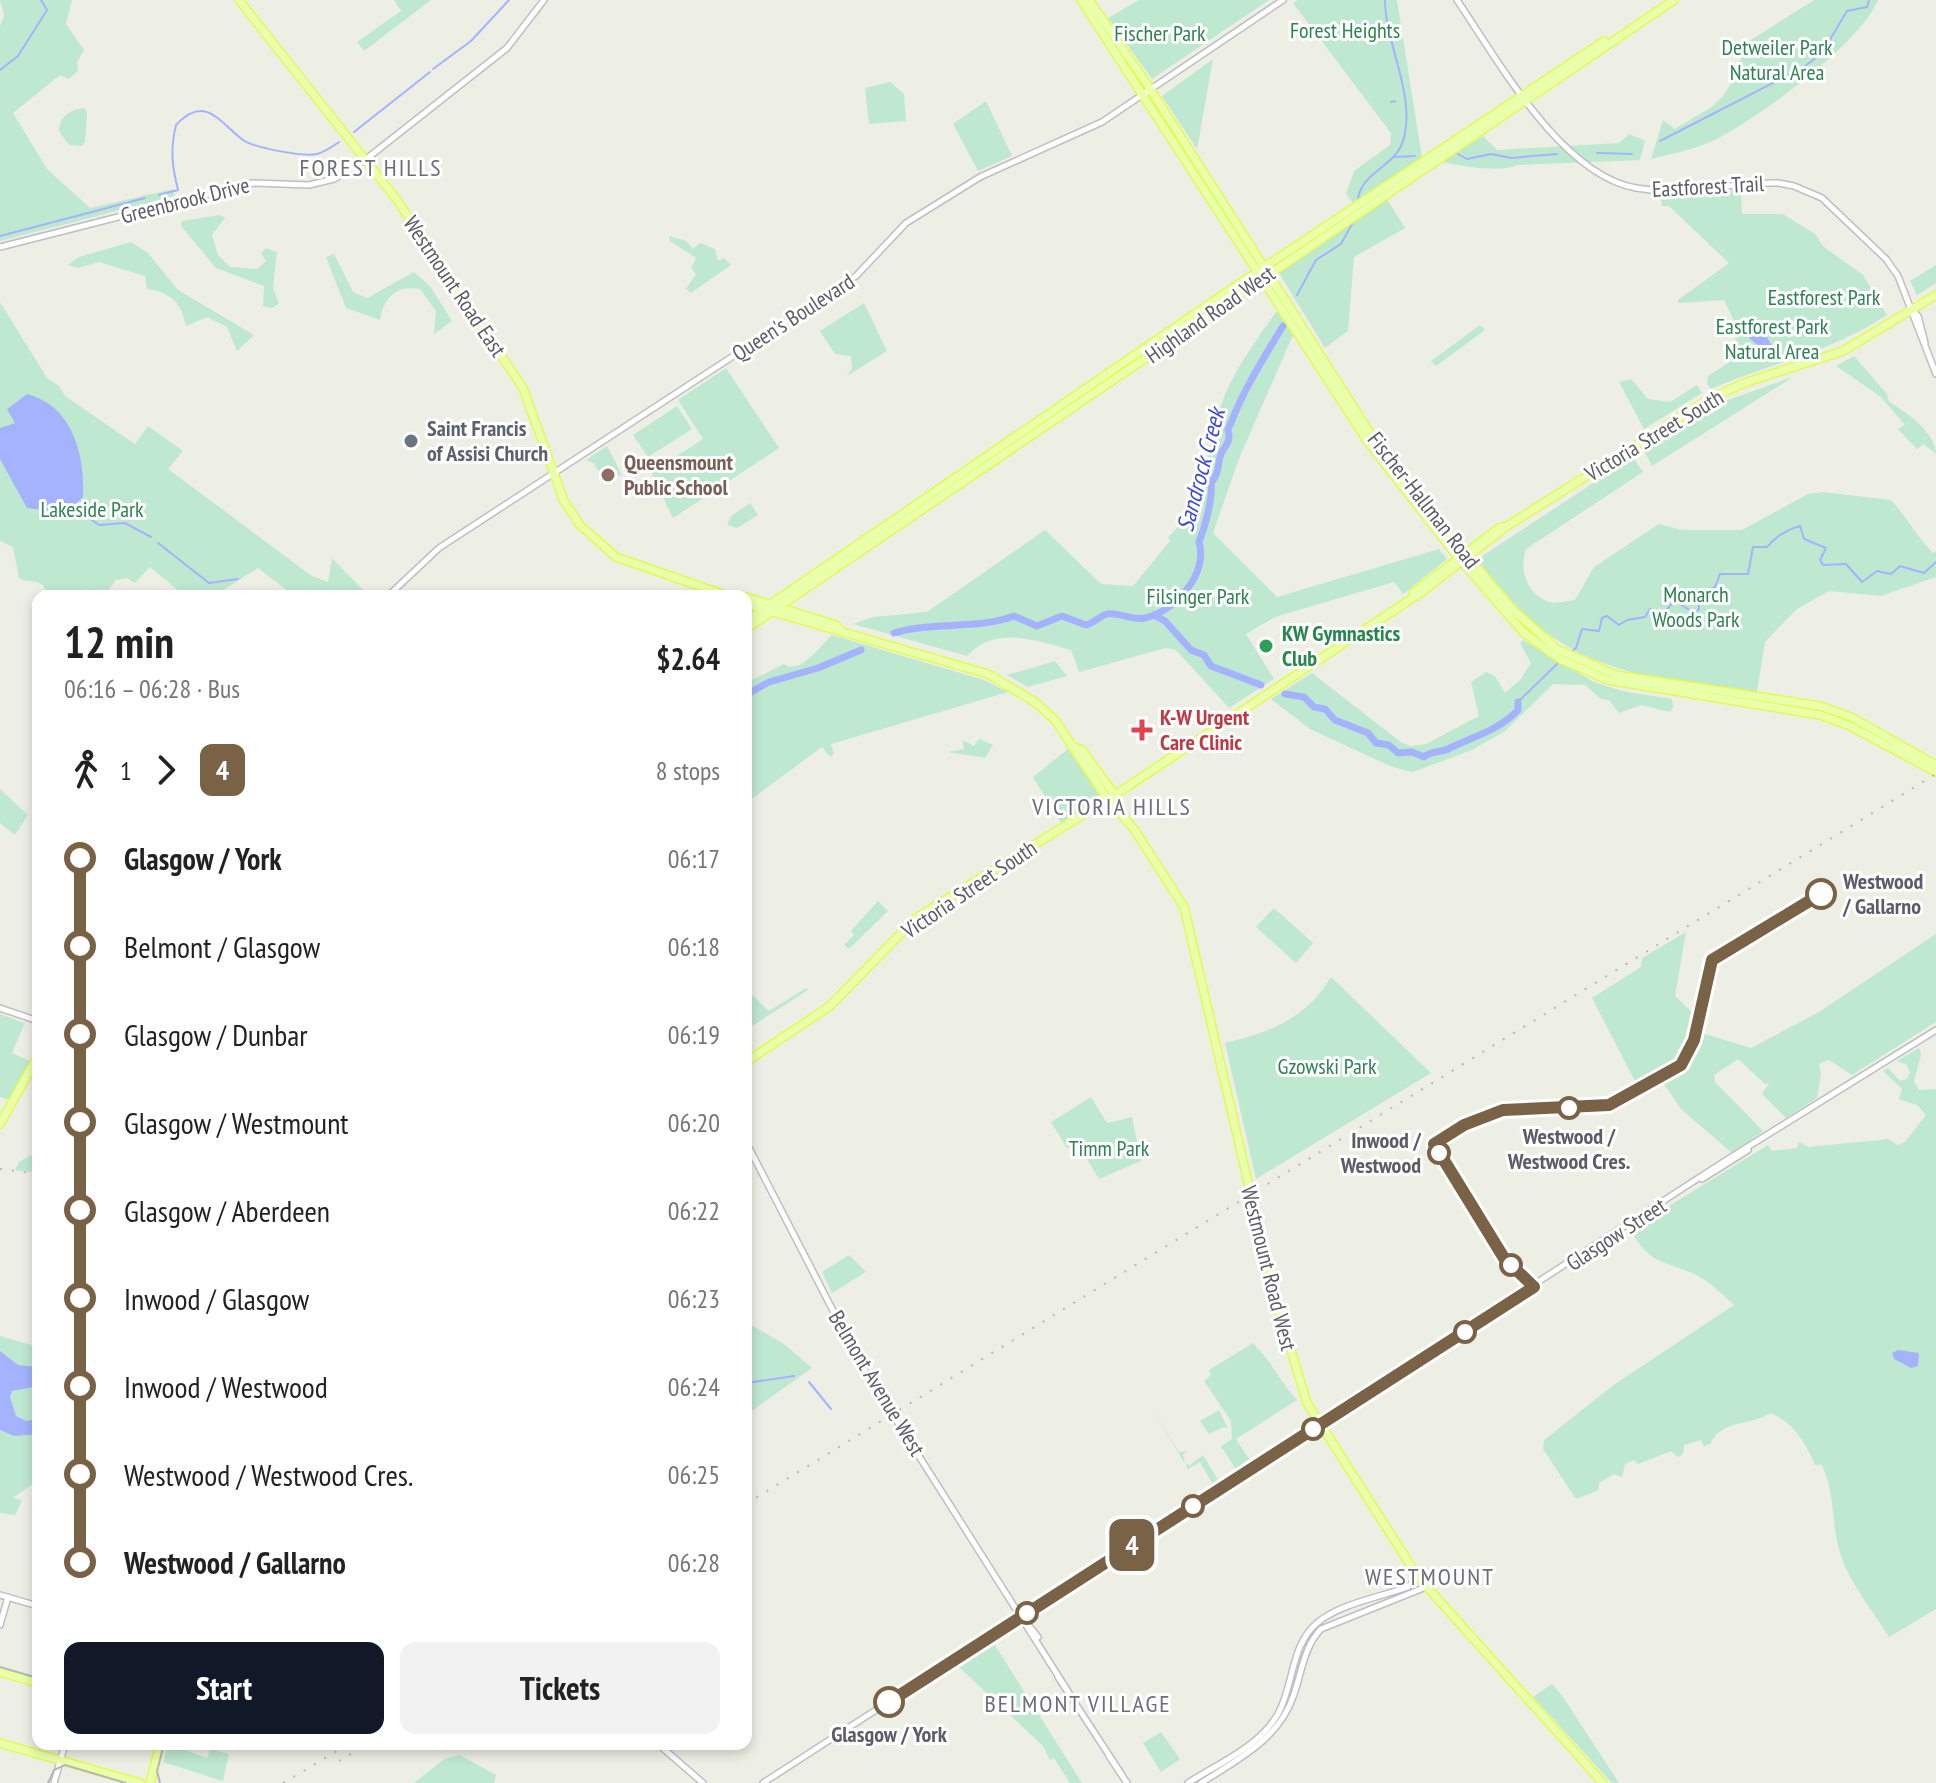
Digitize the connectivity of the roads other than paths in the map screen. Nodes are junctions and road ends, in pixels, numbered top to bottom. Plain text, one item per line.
1 (239, 0) edge
2 (544, 0) edge
3 (1081, 0) edge
4 (1089, 0) edge
5 (1283, 0) edge
6 (1457, 0) edge
7 (1666, 0) edge
8 (1674, 0) edge
9 (1149, 94) junction
10 (1523, 98) junction
11 (365, 160) junction
12 (0, 247) edge
13 (1263, 272) junction
14 (1936, 295) edge
15 (1912, 311) junction
16 (1936, 374) edge
17 (555, 474) junction
18 (1463, 557) junction
19 (394, 590) edge
20 (710, 590) edge
21 (792, 597) junction
22 (752, 600) edge
23 (752, 605) edge
24 (769, 608) junction
25 (800, 614) junction
26 (752, 618) edge
27 (752, 624) edge
28 (840, 630) junction
29 (1925, 762) junction
30 (1936, 765) edge
31 (1936, 772) edge
32 (1112, 798) junction
33 (0, 1008) edge
34 (32, 1019) edge
35 (1936, 1030) edge
36 (752, 1058) edge
37 (32, 1067) edge
38 (0, 1124) edge
39 (752, 1154) edge
40 (1320, 1424) junction
41 (1418, 1577) junction
42 (1426, 1587) junction
43 (0, 1595) edge
44 (8, 1597) junction
45 (32, 1604) edge
46 (1022, 1617) junction
47 (0, 1625) edge
48 (1049, 1661) junction
49 (0, 1672) edge
50 (32, 1681) edge
51 (0, 1743) edge
52 (64, 1750) edge
53 (158, 1750) edge
54 (665, 1750) edge
55 (61, 1760) junction
56 (54, 1783) edge
57 (140, 1783) edge
58 (150, 1783) edge
59 (703, 1783) edge
60 (763, 1783) edge
61 (1127, 1783) edge
62 (1188, 1783) edge
63 (1201, 1783) edge
64 (1603, 1783) edge

1 - 11 main road, Westmount Road East
2 - 11 street, Greenbrook Drive
3 - 9 main road, Fischer-Hallman Road
4 - 9 main road, Fischer-Hallman Road
5 - 9 street, Queen's Boulevard
6 - 10 street, Eastforest Trail
7 - 10 main road, Highland Road West
8 - 10 main road, Highland Road West
9 - 13 main road, Fischer-Hallman Road
9 - 17 street, Queen's Boulevard
10 - 13 main road, Highland Road West
10 - 15 street, Eastforest Trail
11 - 12 street, Greenbrook Drive
11 - 17 main road, Westmount Road East
13 - 18 main road, Fischer-Hallman Road
13 - 21 main road, Highland Road West
13 - 24 main road, Highland Road West
14 - 15 main road, Victoria Street South
15 - 16 street, Eastforest Trail
15 - 18 main road, Victoria Street South
17 - 19 street, Queen's Boulevard
17 - 20 main road
18 - 29 main road, Fischer-Hallman Road
18 - 32 main road, Victoria Street South
21 - 24 main road, Highland Road West
21 - 25 main road
22 - 24 main road, Westmount Road West
23 - 24 main road, Westmount Road West
24 - 25 main road, Westmount Road West
24 - 26 main road, Highland Road West
24 - 27 main road, Highland Road West
24 - 28 main road, Westmount Road West
25 - 28 main road, Westmount Road West
28 - 32 main road, Westmount Road West
29 - 30 main road, Fischer-Hallman Road
29 - 31 main road, Fischer-Hallman Road
32 - 36 main road, Victoria Street South
32 - 40 main road, Westmount Road West
33 - 34 street
35 - 40 street, Glasgow Street
37 - 38 main road
39 - 46 street, Belmont Avenue West
40 - 41 main road, Westmount Road West
40 - 46 street, Glasgow Street
41 - 42 main road, Westmount Road West
41 - 62 street
42 - 63 street
42 - 64 main road, Westmount Road West
43 - 44 street
44 - 45 street
44 - 47 street
46 - 48 street, Belmont Avenue West
46 - 48 street, Belmont Avenue West
46 - 60 street, Glasgow Street
48 - 61 street, Belmont Avenue West
49 - 50 main road
51 - 55 main road
52 - 55 street
53 - 58 main road
54 - 59 street
55 - 56 street
55 - 57 main road

